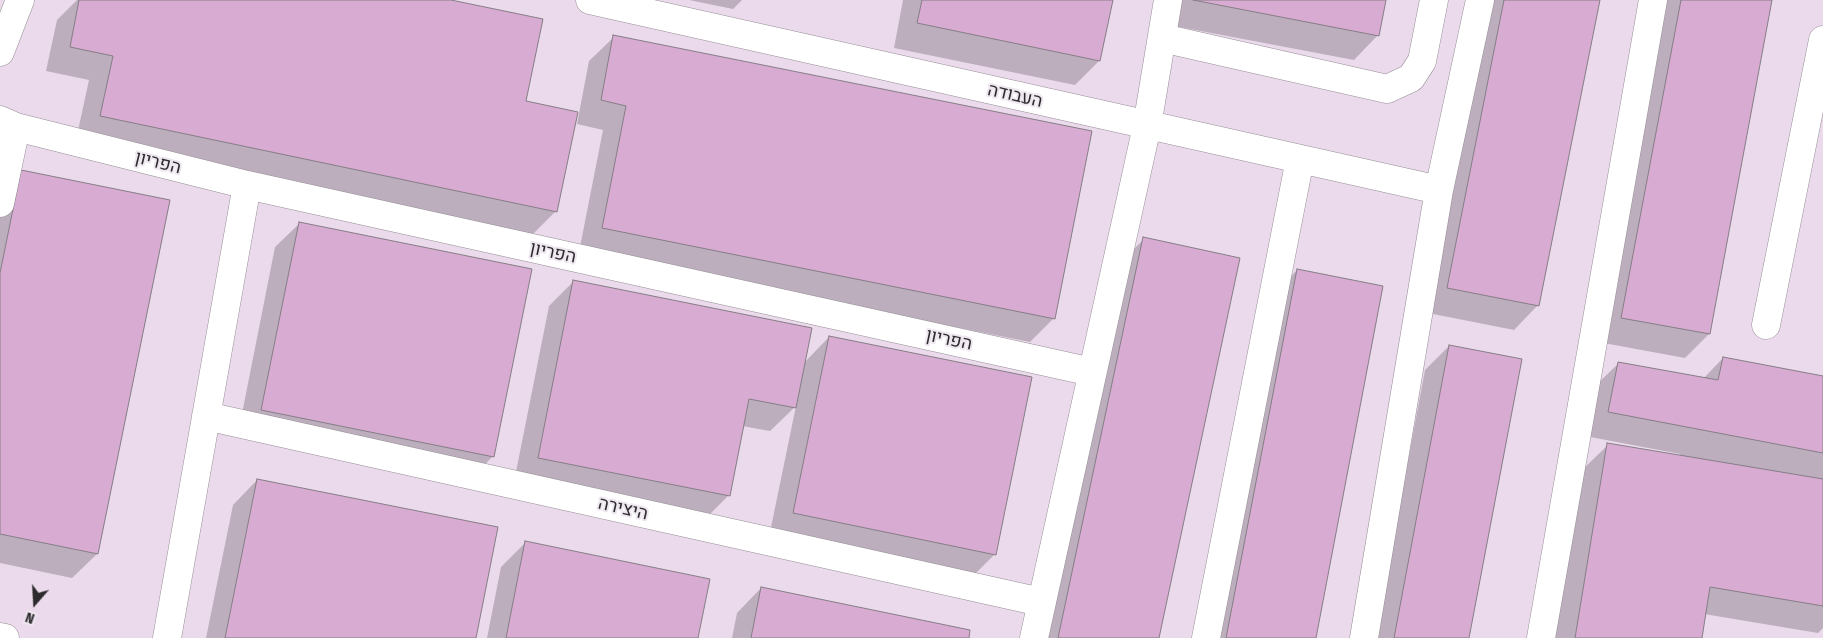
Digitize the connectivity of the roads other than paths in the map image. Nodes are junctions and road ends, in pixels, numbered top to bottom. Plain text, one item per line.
1 (20, 0) edge
2 (590, 0) edge
3 (1168, 0) edge
4 (1434, 0) edge
5 (1480, 0) edge
6 (1653, 0) edge
7 (1162, 38) junction
8 (1823, 40) edge
9 (0, 52) edge
10 (8, 123) edge
11 (1146, 126) junction
12 (1300, 159) junction
13 (248, 185) junction
14 (1440, 190) junction
15 (0, 203) edge
16 (1766, 325) dead end
17 (1092, 372) junction
18 (206, 416) junction
19 (1041, 602) junction
20 (0, 637) edge
21 (4, 638) edge
22 (167, 638) edge
23 (1034, 638) edge
24 (1206, 638) edge
25 (1364, 638) edge
26 (1541, 638) edge

1 - 9 street
2 - 11 street, העבודה
3 - 7 street
4 - 7 street
5 - 14 street
6 - 26 street
7 - 11 street
8 - 16 street
10 - 13 street, הפריון
10 - 15 street
11 - 12 street, העבודה
11 - 17 street
12 - 14 street, העבודה
12 - 24 street
13 - 17 street, הפריון
13 - 18 street
14 - 25 street
17 - 19 street
18 - 19 street, היצירה
18 - 22 street
19 - 23 street
20 - 21 street

